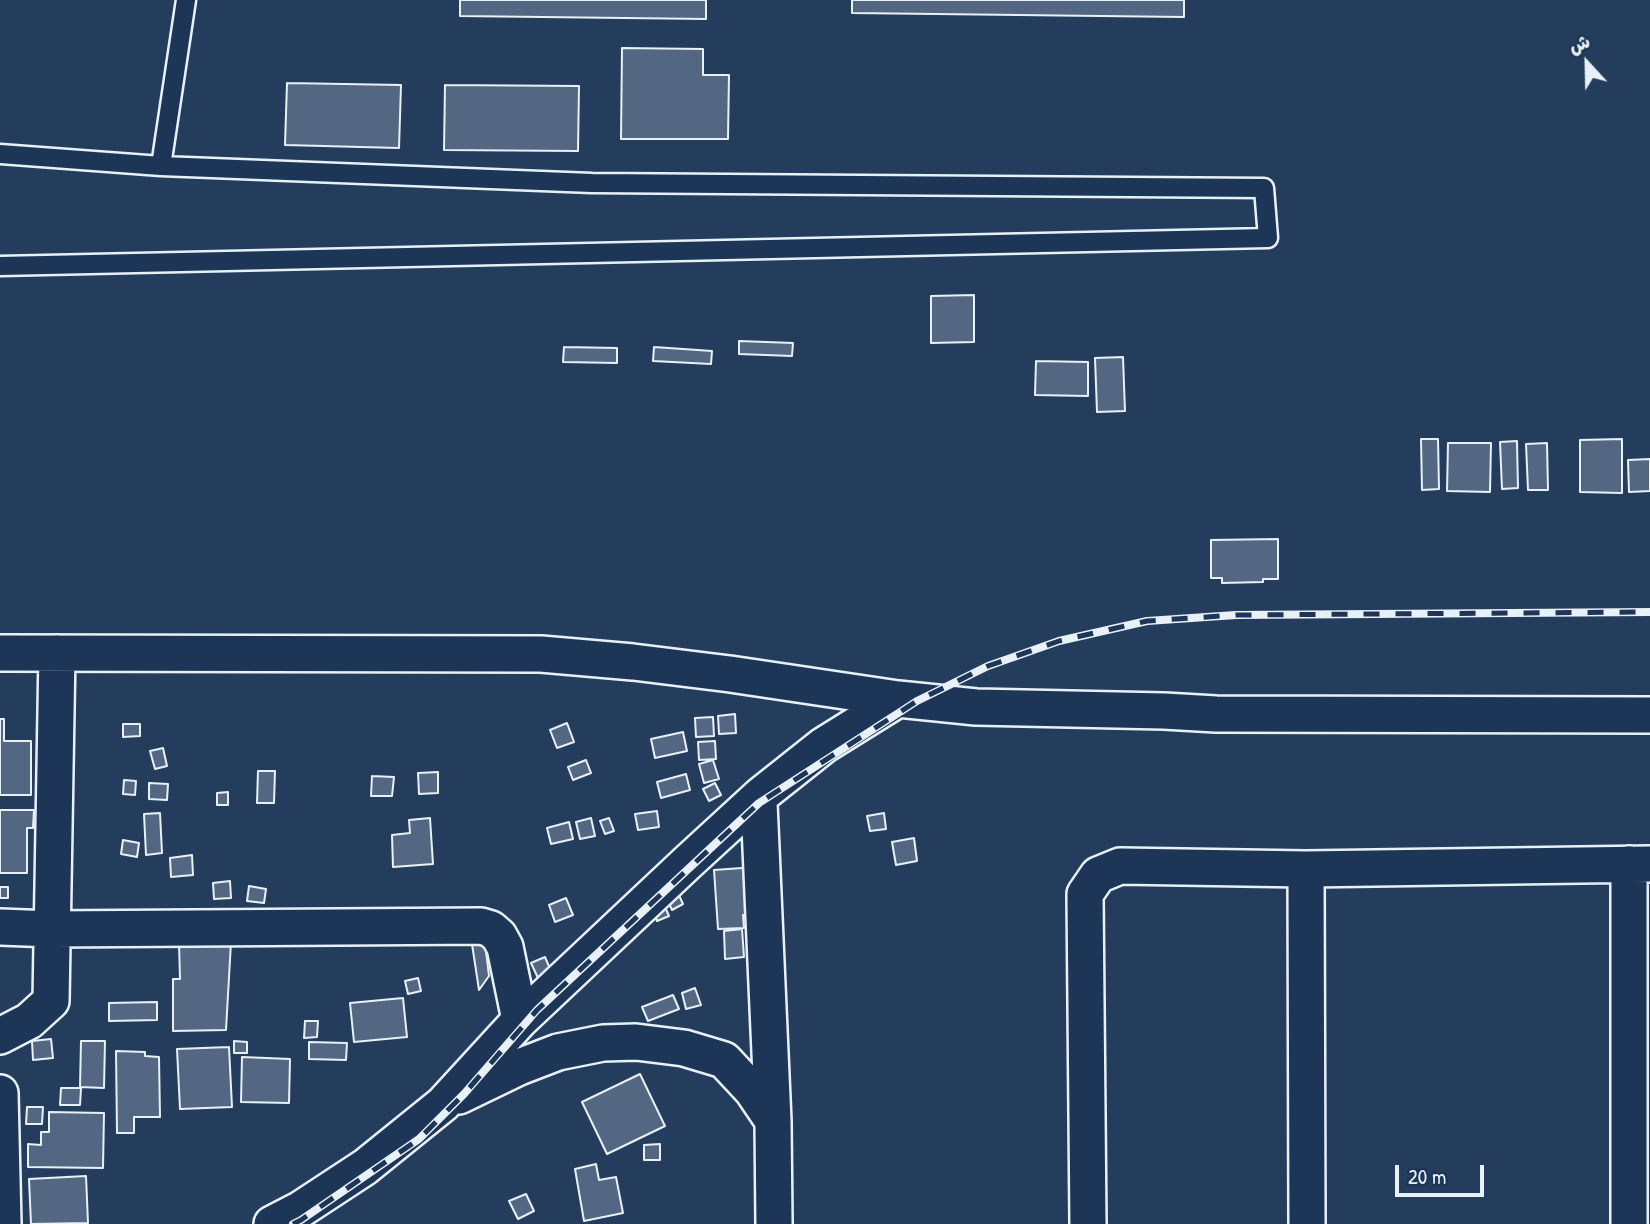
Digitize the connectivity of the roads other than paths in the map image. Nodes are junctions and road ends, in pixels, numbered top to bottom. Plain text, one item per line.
1 (186, 0) edge
2 (0, 154) edge
3 (161, 166) junction
4 (0, 266) edge
5 (0, 653) edge
6 (57, 653) junction
7 (898, 699) junction
8 (1650, 715) edge
9 (761, 795) junction
10 (1639, 864) edge
11 (1306, 869) junction
12 (0, 927) edge
13 (51, 929) junction
14 (520, 1020) junction
15 (0, 1036) edge
16 (0, 1093) edge
17 (443, 1104) junction
18 (774, 1121) junction
19 (3, 1224) edge
20 (272, 1224) edge
21 (774, 1224) edge
22 (1088, 1224) edge
23 (1307, 1224) edge
24 (1629, 1224) edge

1 - 3 lane
2 - 3 lane
3 - 4 lane
5 - 6 street
6 - 7 street
6 - 13 street
7 - 8 street
7 - 9 street
9 - 14 street
9 - 18 street
10 - 11 street
10 - 24 street
11 - 22 street
11 - 23 street
12 - 13 street
13 - 14 street
13 - 15 street
14 - 17 street
16 - 19 street
17 - 18 street
17 - 20 street
18 - 21 street

